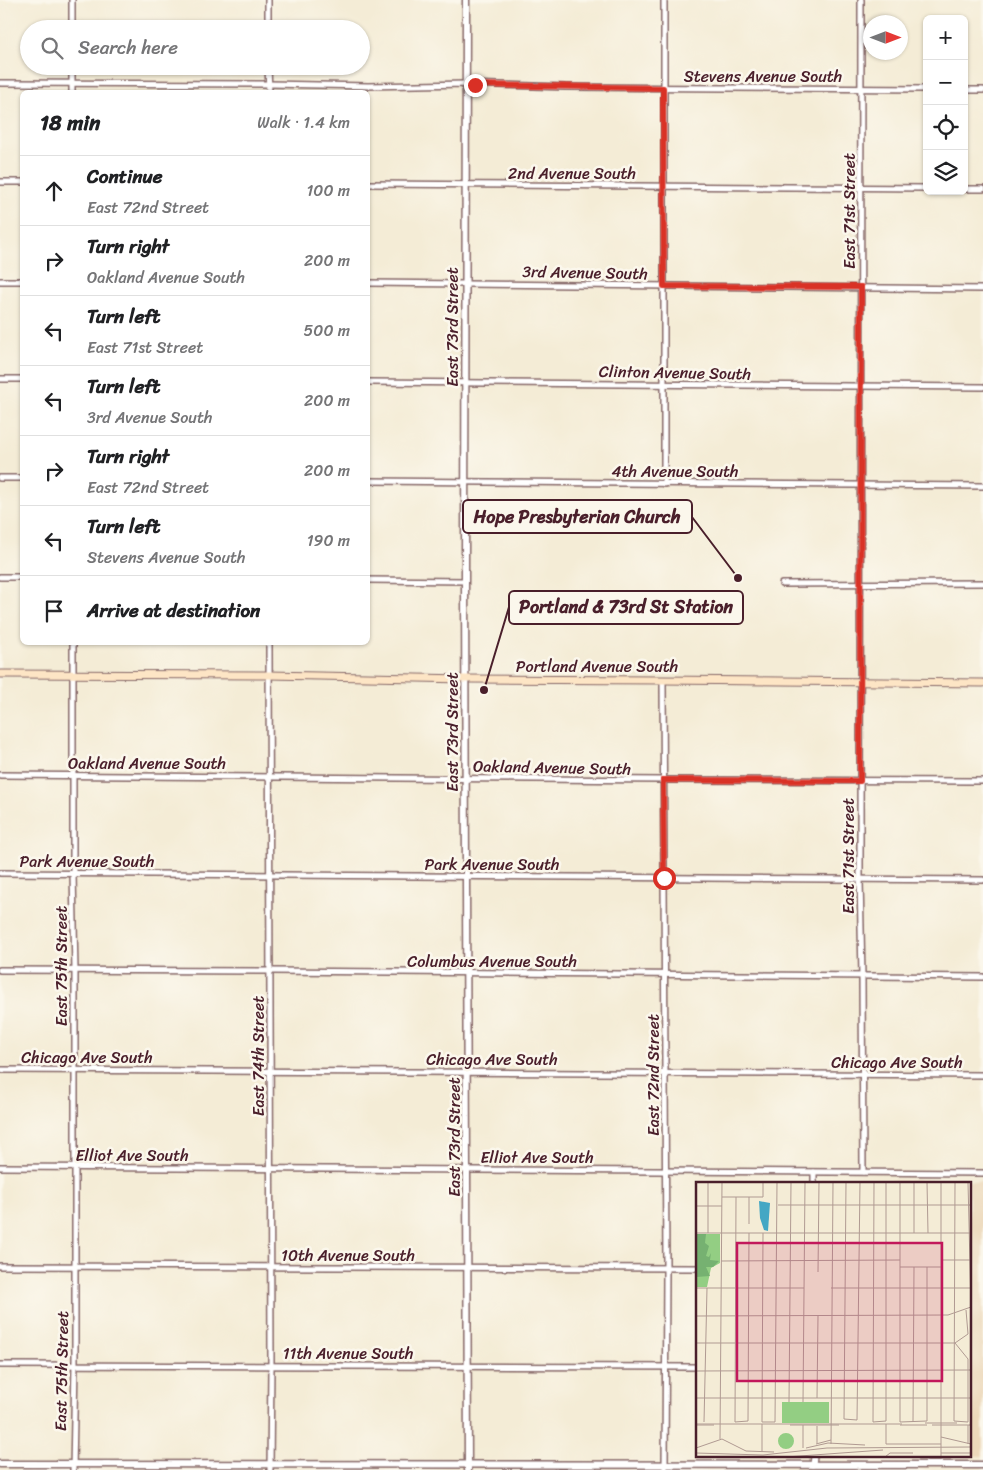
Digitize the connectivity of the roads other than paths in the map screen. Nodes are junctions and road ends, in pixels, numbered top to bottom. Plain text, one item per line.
1 (72, 0) edge
2 (268, 0) edge
3 (466, 0) edge
4 (664, 0) edge
5 (861, 0) edge
6 (72, 20) edge
7 (268, 20) edge
8 (72, 75) edge
9 (268, 75) edge
10 (0, 84) edge
11 (72, 84) junction
12 (268, 84) junction
13 (466, 84) junction
14 (663, 88) junction
15 (861, 89) junction
16 (72, 90) edge
17 (268, 90) edge
18 (923, 90) edge
19 (968, 90) edge
20 (983, 90) edge
21 (0, 182) edge
22 (20, 182) edge
23 (370, 184) edge
24 (466, 185) junction
25 (664, 186) junction
26 (861, 188) junction
27 (923, 188) edge
28 (968, 189) edge
29 (983, 189) edge
30 (0, 281) edge
31 (20, 281) edge
32 (370, 283) edge
33 (466, 284) junction
34 (664, 286) junction
35 (861, 287) junction
36 (983, 289) edge
37 (0, 379) edge
38 (20, 379) edge
39 (370, 382) edge
40 (466, 382) junction
41 (664, 384) junction
42 (861, 386) junction
43 (983, 387) edge
44 (0, 478) edge
45 (20, 478) edge
46 (370, 481) edge
47 (465, 482) junction
48 (664, 484) junction
49 (861, 485) junction
50 (983, 486) edge
51 (0, 577) edge
52 (20, 577) edge
53 (370, 580) edge
54 (465, 581) junction
55 (983, 583) edge
56 (782, 584) dead end
57 (860, 584) junction
58 (73, 645) edge
59 (268, 645) edge
60 (0, 674) edge
61 (73, 674) junction
62 (268, 675) junction
63 (466, 679) junction
64 (663, 680) junction
65 (860, 682) junction
66 (983, 684) edge
67 (0, 775) edge
68 (73, 775) junction
69 (269, 777) junction
70 (466, 778) junction
71 (663, 780) junction
72 (860, 781) junction
73 (983, 781) edge
74 (0, 873) edge
75 (73, 873) junction
76 (269, 875) junction
77 (466, 876) junction
78 (664, 878) junction
79 (860, 879) junction
80 (983, 880) edge
81 (0, 970) edge
82 (75, 971) junction
83 (270, 971) junction
84 (468, 973) junction
85 (665, 974) junction
86 (862, 976) junction
87 (983, 977) edge
88 (0, 1070) edge
89 (74, 1070) junction
90 (270, 1070) junction
91 (468, 1071) junction
92 (665, 1073) junction
93 (863, 1074) junction
94 (983, 1074) edge
95 (0, 1167) edge
96 (74, 1168) junction
97 (270, 1168) junction
98 (468, 1169) junction
99 (666, 1171) junction
100 (814, 1172) junction
101 (863, 1172) junction
102 (983, 1173) edge
103 (814, 1182) edge
104 (0, 1266) edge
105 (75, 1266) junction
106 (271, 1267) junction
107 (468, 1268) junction
108 (666, 1268) junction
109 (696, 1268) edge
110 (0, 1364) edge
111 (75, 1365) junction
112 (271, 1366) junction
113 (468, 1366) junction
114 (665, 1367) junction
115 (696, 1367) edge
116 (814, 1458) edge
117 (0, 1464) edge
118 (814, 1465) junction
119 (983, 1465) edge
120 (72, 1467) edge
121 (270, 1467) edge
122 (468, 1467) edge
123 (863, 1467) edge
124 (665, 1468) edge

1 - 6 street
2 - 7 street
3 - 13 street, East 73rd Street
4 - 14 street
5 - 15 street, East 71st Street
8 - 11 street
9 - 12 street
10 - 11 street, Stevens Avenue South
11 - 12 street, Stevens Avenue South
11 - 16 street
12 - 13 street, Stevens Avenue South
12 - 17 street
13 - 14 street, Stevens Avenue South
13 - 24 street, East 73rd Street
14 - 15 street, Stevens Avenue South
14 - 25 street
15 - 18 street, Stevens Avenue South
15 - 26 street, East 71st Street
19 - 20 street
21 - 22 street
23 - 24 street, 2nd Avenue South
24 - 25 street, 2nd Avenue South
24 - 33 street, East 73rd Street
25 - 26 street, 2nd Avenue South
25 - 34 street
26 - 27 street, 2nd Avenue South
26 - 35 street, East 71st Street
28 - 29 street
30 - 31 street
32 - 33 street, 3rd Avenue South
33 - 34 street, 3rd Avenue South
33 - 40 street, East 73rd Street
34 - 35 street, 3rd Avenue South
34 - 41 street
35 - 36 street, 3rd Avenue South
35 - 42 street, East 71st Street
37 - 38 street
39 - 40 street, Clinton Avenue South
40 - 41 street, Clinton Avenue South
40 - 47 street, East 73rd Street
41 - 42 street, Clinton Avenue South
41 - 48 street
42 - 43 street, Clinton Avenue South
42 - 49 street, East 71st Street
44 - 45 street
46 - 47 street, 4th Avenue South
47 - 48 street, 4th Avenue South
47 - 54 street, East 73rd Street
48 - 49 street, 4th Avenue South
49 - 50 street, 4th Avenue South
49 - 57 street, East 71st Street
51 - 52 street
53 - 54 street
54 - 63 street, East 73rd Street
55 - 57 street
56 - 57 street
57 - 65 street, East 71st Street
58 - 61 street, East 75th Street
59 - 62 street, East 74th Street
60 - 61 main road, Portland Avenue South
61 - 62 main road, Portland Avenue South
61 - 68 street, East 75th Street
62 - 63 main road, Portland Avenue South
62 - 69 street, East 74th Street
63 - 64 main road, Portland Avenue South
63 - 70 street, East 73rd Street
64 - 65 main road, Portland Avenue South
64 - 71 street, East 72nd Street
65 - 66 main road, Portland Avenue South
65 - 72 street, East 71st Street
67 - 68 street, Oakland Avenue South
68 - 69 street, Oakland Avenue South
68 - 75 street, East 75th Street
69 - 70 street, Oakland Avenue South
69 - 76 street, East 74th Street
70 - 71 street, Oakland Avenue South
70 - 77 street, East 73rd Street
71 - 72 street, Oakland Avenue South
71 - 78 street, East 72nd Street
72 - 73 street, Oakland Avenue South
72 - 79 street, East 71st Street
74 - 75 street, Park Avenue South
75 - 76 street, Park Avenue South
75 - 82 street, East 75th Street
76 - 77 street, Park Avenue South
76 - 83 street, East 74th Street
77 - 78 street, Park Avenue South
77 - 84 street, East 73rd Street
78 - 79 street, Park Avenue South
78 - 85 street, East 72nd Street
79 - 80 street, Park Avenue South
79 - 86 street, East 71st Street
81 - 82 street, Columbus Avenue South
82 - 83 street, Columbus Avenue South
82 - 89 street, East 75th Street
83 - 84 street, Columbus Avenue South
83 - 90 street, East 74th Street
84 - 85 street, Columbus Avenue South
84 - 91 street, East 73rd Street
85 - 86 street, Columbus Avenue South
85 - 92 street, East 72nd Street
86 - 87 street, Columbus Avenue South
86 - 93 street, East 71st Street
88 - 89 street, Chicago Ave South
89 - 90 street, Chicago Ave South
89 - 96 street, East 75th Street
90 - 91 street, Chicago Ave South
90 - 97 street, East 74th Street
91 - 92 street, Chicago Ave South
91 - 98 street, East 73rd Street
92 - 93 street, Chicago Ave South
92 - 99 street, East 72nd Street
93 - 94 street, Chicago Ave South
93 - 101 street, East 71st Street
95 - 96 street, Elliot Ave South
96 - 97 street, Elliot Ave South
96 - 105 street, East 75th Street
97 - 98 street, Elliot Ave South
97 - 106 street, East 74th Street
98 - 99 street, Elliot Ave South
98 - 107 street, East 73rd Street
99 - 100 street, Elliot Ave South
99 - 108 street, East 72nd Street
100 - 101 street, Elliot Ave South
100 - 103 street
101 - 102 street, Elliot Ave South
104 - 105 street, 10th Avenue South
105 - 106 street, 10th Avenue South
105 - 111 street, East 75th Street
106 - 107 street, 10th Avenue South
106 - 112 street, East 74th Street
107 - 108 street, 10th Avenue South
107 - 113 street, East 73rd Street
108 - 109 street, 10th Avenue South
108 - 114 street, East 72nd Street
110 - 111 street, 11th Avenue South
111 - 112 street, 11th Avenue South
111 - 120 street, East 75th Street
112 - 113 street, 11th Avenue South
112 - 121 street, East 74th Street
113 - 114 street, 11th Avenue South
113 - 122 street, East 73rd Street
114 - 115 street, 11th Avenue South
114 - 124 street, East 72nd Street
116 - 118 street
117 - 120 street
118 - 123 street
118 - 124 street
119 - 123 street
120 - 121 street
121 - 122 street
122 - 124 street

